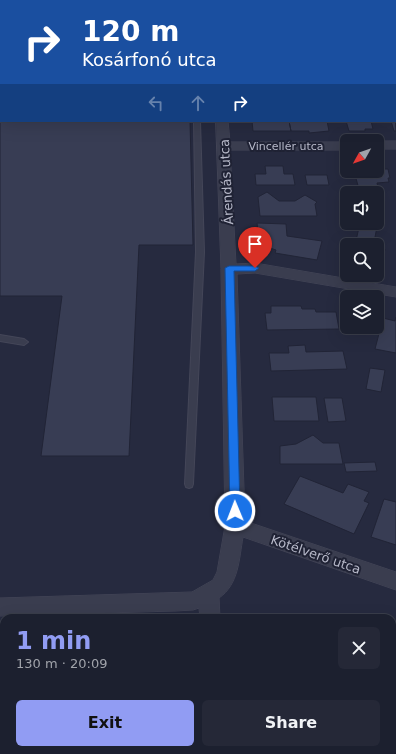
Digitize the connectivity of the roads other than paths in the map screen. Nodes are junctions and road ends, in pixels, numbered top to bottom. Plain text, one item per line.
1 (198, 122) edge
2 (222, 122) edge
3 (384, 145) edge
4 (396, 145) edge
5 (224, 146) junction
6 (340, 146) edge
7 (229, 268) junction
8 (396, 292) edge
9 (0, 338) edge
10 (24, 342) dead end
11 (189, 484) dead end
12 (235, 526) junction
13 (396, 581) edge
14 (209, 594) junction
15 (0, 608) edge
16 (210, 614) edge

1 - 11 lane
2 - 5 street, Árendás utca
3 - 4 street
5 - 6 street, Vincellér utca
5 - 7 street, Árendás utca
7 - 8 street
7 - 12 street, Árendás utca
9 - 10 lane
12 - 13 street, Kötélverő utca
12 - 14 street, Árendás utca
14 - 15 street
14 - 16 street

